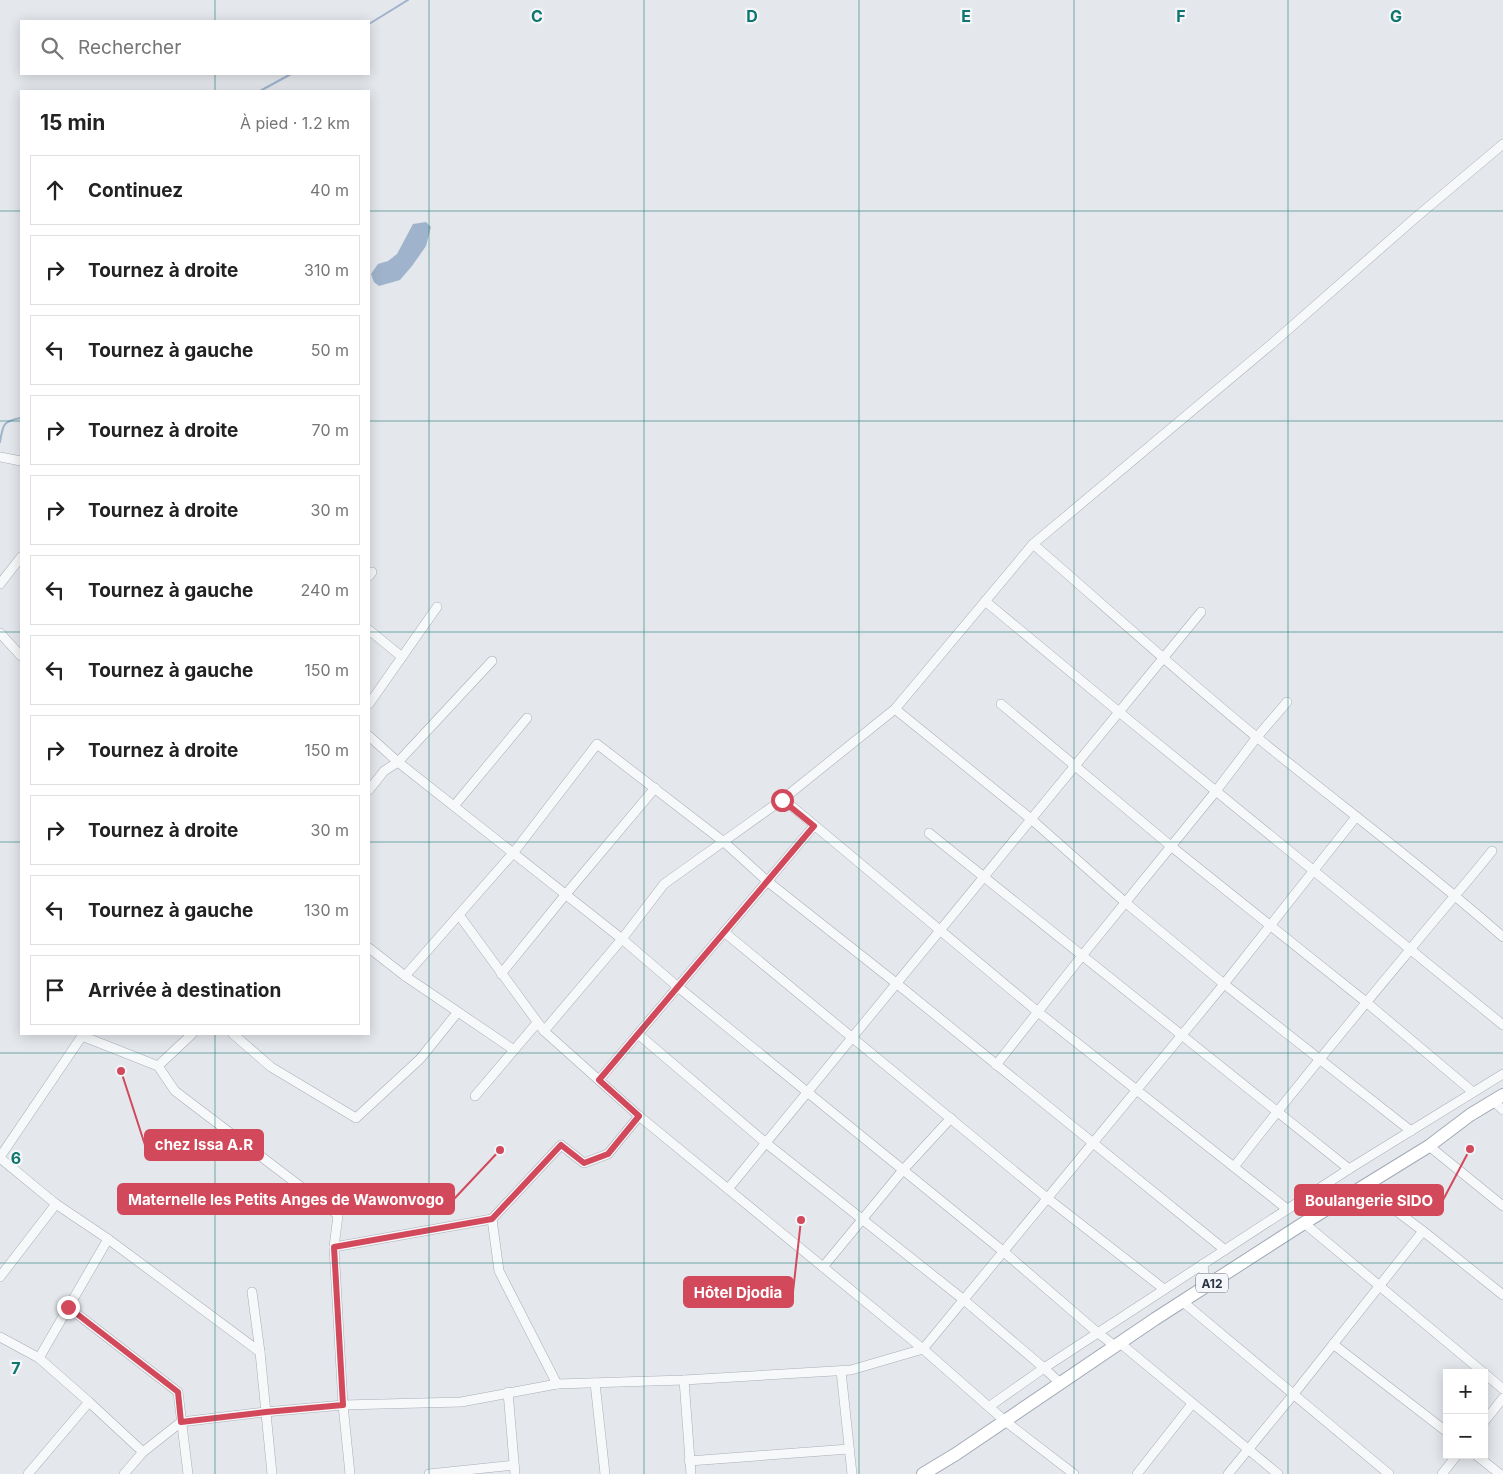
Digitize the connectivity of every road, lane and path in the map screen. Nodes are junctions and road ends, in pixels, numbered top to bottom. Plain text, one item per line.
1 (1503, 144) edge
2 (0, 457) edge
3 (20, 461) edge
4 (1033, 544) junction
5 (20, 558) edge
6 (0, 584) edge
7 (985, 601) junction
8 (437, 607) dead end
9 (1201, 612) dead end
10 (370, 631) edge
11 (0, 633) edge
12 (20, 655) edge
13 (1164, 656) junction
14 (402, 657) junction
15 (492, 661) dead end
16 (1287, 702) dead end
17 (370, 703) edge
18 (1001, 704) dead end
19 (895, 709) junction
20 (1118, 712) junction
21 (527, 718) dead end
22 (370, 737) edge
23 (1257, 737) junction
24 (398, 762) junction
25 (1075, 766) junction
26 (655, 788) junction
27 (370, 789) edge
28 (1216, 791) junction
29 (782, 800) junction
30 (454, 806) junction
31 (1356, 817) junction
32 (1031, 819) junction
33 (814, 826) junction
34 (929, 833) dead end
35 (724, 842) junction
36 (1172, 847) junction
37 (1492, 851) dead end
38 (514, 852) junction
39 (1313, 870) junction
40 (984, 877) junction
41 (767, 881) junction
42 (566, 894) junction
43 (1456, 896) junction
44 (1126, 903) junction
45 (458, 915) junction
46 (1270, 925) junction
47 (940, 930) junction
48 (724, 932) junction
49 (1503, 937) edge
50 (622, 939) junction
51 (1410, 948) junction
52 (370, 949) edge
53 (1081, 956) junction
54 (501, 974) junction
55 (405, 976) junction
56 (896, 983) junction
57 (1224, 984) junction
58 (678, 986) junction
59 (1366, 1002) junction
60 (1038, 1012) junction
61 (457, 1013) junction
62 (537, 1024) junction
63 (1503, 1025) edge
64 (544, 1031) junction
65 (638, 1034) junction
66 (191, 1035) edge
67 (234, 1035) edge
68 (1180, 1036) junction
69 (852, 1037) junction
70 (514, 1050) junction
71 (1320, 1059) junction
72 (996, 1065) junction
73 (158, 1066) junction
74 (1503, 1074) edge
75 (599, 1080) junction
76 (1136, 1090) junction
77 (807, 1092) junction
78 (1473, 1092) junction
79 (475, 1096) dead end
80 (1461, 1100) junction
81 (1500, 1102) edge
82 (1276, 1112) junction
83 (1470, 1115) junction
84 (639, 1116) junction
85 (951, 1118) junction
86 (1411, 1131) junction
87 (766, 1143) junction
88 (1093, 1143) junction
89 (1428, 1146) junction
90 (0, 1158) edge
91 (1234, 1167) junction
92 (1348, 1169) junction
93 (904, 1170) junction
94 (1363, 1186) junction
95 (728, 1189) junction
96 (1047, 1198) junction
97 (56, 1204) junction
98 (1503, 1206) edge
99 (1287, 1209) junction
100 (492, 1219) junction
101 (862, 1219) junction
102 (1304, 1223) junction
103 (1423, 1231) junction
104 (108, 1239) junction
105 (334, 1247) junction
106 (1225, 1250) junction
107 (1004, 1252) junction
108 (1203, 1264) junction
109 (823, 1267) junction
110 (0, 1277) edge
111 (1380, 1285) junction
112 (1205, 1287) junction
113 (1164, 1290) junction
114 (252, 1292) dead end
115 (1503, 1295) edge
116 (964, 1300) junction
117 (1183, 1302) junction
118 (68, 1307) junction
119 (1098, 1333) junction
120 (0, 1337) edge
121 (1118, 1344) junction
122 (1333, 1344) junction
123 (924, 1350) junction
124 (260, 1352) junction
125 (39, 1358) junction
126 (1044, 1368) junction
127 (1479, 1369) edge
128 (841, 1371) junction
129 (1488, 1376) edge
130 (684, 1380) junction
131 (595, 1383) junction
132 (1060, 1383) junction
133 (557, 1384) junction
134 (1503, 1389) edge
135 (508, 1392) junction
136 (1293, 1395) junction
137 (1503, 1398) edge
138 (89, 1402) junction
139 (1192, 1404) junction
140 (343, 1405) junction
141 (990, 1406) junction
142 (266, 1412) junction
143 (1488, 1417) edge
144 (1005, 1421) junction
145 (181, 1422) junction
146 (1443, 1429) edge
147 (849, 1449) junction
148 (1247, 1450) junction
149 (143, 1452) junction
150 (1454, 1459) edge
151 (1481, 1459) edge
152 (689, 1461) junction
153 (514, 1469) edge
154 (28, 1474) edge
155 (124, 1474) edge
156 (188, 1474) edge
157 (272, 1474) edge
158 (350, 1474) edge
159 (429, 1474) edge
160 (605, 1474) edge
161 (691, 1474) edge
162 (852, 1474) edge
163 (923, 1474) edge
164 (1074, 1474) edge
165 (1137, 1474) edge
166 (1228, 1474) edge
167 (1278, 1474) edge
168 (1389, 1474) edge
169 (1442, 1474) edge
170 (1500, 1474) edge

1 - 4 street
2 - 3 street
4 - 7 street
4 - 13 street
5 - 6 street
7 - 19 street
7 - 20 street
8 - 14 street
9 - 13 street
10 - 14 street
11 - 12 street
13 - 20 street
13 - 23 street
14 - 17 street
15 - 24 street
16 - 23 street
18 - 25 street
19 - 29 street
19 - 32 street
20 - 25 street
20 - 28 street
21 - 30 street
22 - 24 street
23 - 28 street
23 - 31 street
24 - 27 street
24 - 30 street
25 - 32 street
25 - 36 street
26 - 35 street
26 - 38 street
26 - 42 street
28 - 36 street
28 - 39 street
29 - 33 street
29 - 35 street
30 - 38 street
31 - 39 street
31 - 43 street
32 - 40 street
32 - 44 street
33 - 41 street
33 - 47 street
34 - 40 street
35 - 41 street
35 - 50 street
36 - 44 street
36 - 46 street
37 - 43 street
38 - 42 street
38 - 45 street
39 - 46 street
39 - 51 street
40 - 47 street
40 - 53 street
41 - 48 street
41 - 56 street
42 - 50 street
42 - 54 street
43 - 49 street
43 - 51 street
44 - 53 street
44 - 57 street
45 - 54 street
45 - 55 street
46 - 57 street
46 - 59 street
47 - 56 street
47 - 60 street
48 - 58 street
48 - 69 street
50 - 58 street
50 - 64 street
51 - 59 street
51 - 63 street
52 - 55 street
53 - 60 street
53 - 68 street
54 - 62 street
55 - 61 street
56 - 69 street
56 - 72 street
57 - 68 street
57 - 71 street
58 - 65 street
58 - 77 street
59 - 71 street
59 - 78 street
60 - 72 street
60 - 76 street
61 - 67 street
61 - 70 street
62 - 64 street
62 - 70 street
64 - 75 street
65 - 75 street
65 - 87 street
66 - 73 street
68 - 76 street
68 - 82 street
69 - 77 street
69 - 85 street
70 - 79 street
71 - 82 street
71 - 86 street
72 - 88 street
73 - 90 street
73 - 105 street
74 - 78 street
75 - 84 street
76 - 88 street
76 - 91 street
77 - 87 street
77 - 93 street
78 - 80 street
80 - 83 street
80 - 86 street
81 - 83 main road, A12
82 - 91 street
82 - 92 street
83 - 89 main road, A12
84 - 95 street
84 - 100 street
85 - 93 street
85 - 96 street
86 - 92 street
87 - 95 street
87 - 101 street
88 - 96 street
88 - 106 street
89 - 94 main road, A12
89 - 98 street
90 - 97 street
91 - 99 street
92 - 99 street
93 - 101 street
93 - 107 street
94 - 102 main road, A12
94 - 103 street
95 - 109 street
96 - 107 street
96 - 113 street
97 - 104 street
97 - 110 street
99 - 106 street
100 - 105 street
100 - 133 street
101 - 109 street
101 - 116 street
102 - 111 street
102 - 112 main road, A12
103 - 111 street
103 - 115 street
104 - 118 street
104 - 124 street
105 - 140 street
106 - 108 street
107 - 116 street
107 - 119 street
108 - 112 street
108 - 113 street
109 - 123 street
111 - 122 street
111 - 127 street
112 - 117 main road, A12
113 - 119 street
114 - 124 street
116 - 123 street
116 - 126 street
117 - 121 main road, A12
117 - 136 street
118 - 125 street
118 - 145 street
119 - 121 street
119 - 126 street
120 - 125 street
121 - 132 main road, A12
121 - 139 street
122 - 136 street
122 - 146 street
123 - 128 street
123 - 141 street
124 - 142 street
125 - 138 street
126 - 132 street
126 - 141 street
128 - 130 street
128 - 147 street
129 - 134 street
130 - 131 street
130 - 152 street
131 - 133 street
131 - 160 street
132 - 144 main road, A12
133 - 135 street
135 - 140 street
135 - 153 street
136 - 148 street
136 - 168 street
137 - 143 street
138 - 149 street
138 - 154 street
139 - 148 street
139 - 165 street
140 - 142 street
140 - 158 street
141 - 144 street
142 - 145 street
142 - 157 street
144 - 163 main road, A12
144 - 164 street
145 - 149 street
145 - 156 street
147 - 152 street
147 - 162 street
148 - 166 street
148 - 167 street
149 - 155 street
150 - 169 street
151 - 170 street
152 - 161 street
153 - 159 street

